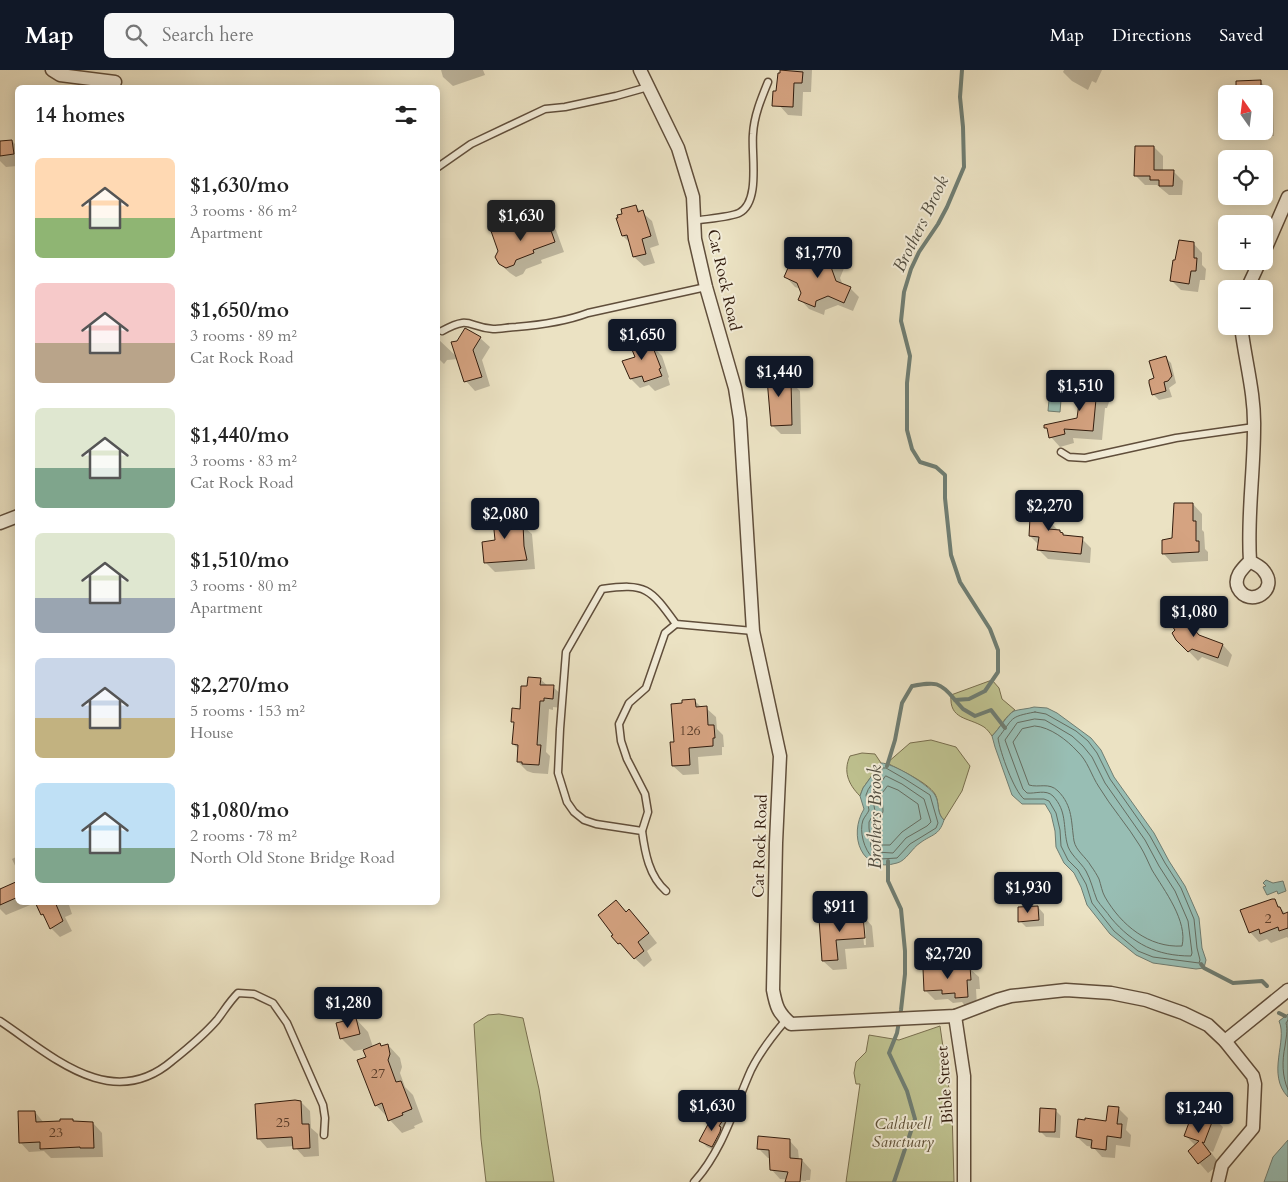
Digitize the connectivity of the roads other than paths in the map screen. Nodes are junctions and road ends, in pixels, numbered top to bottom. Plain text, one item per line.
1 (52, 70) edge
2 (640, 70) edge
3 (115, 82) dead end
4 (768, 82) dead end
5 (648, 86) junction
6 (440, 167) edge
7 (1288, 197) edge
8 (694, 221) junction
9 (1273, 231) edge
10 (706, 287) junction
11 (442, 331) dead end
12 (1243, 335) edge
13 (1254, 427) junction
14 (1061, 452) dead end
15 (15, 517) edge
16 (0, 523) edge
17 (1250, 561) dead end
18 (676, 624) junction
19 (753, 631) junction
20 (642, 831) junction
21 (666, 891) dead end
22 (1288, 990) edge
23 (955, 1016) junction
24 (786, 1020) junction
25 (0, 1021) edge
26 (1225, 1041) junction
27 (324, 1136) dead end
28 (694, 1182) edge
29 (964, 1182) edge
30 (1218, 1182) edge

1 - 3 street
2 - 5 street, Cat Rock Road
4 - 8 lane
5 - 6 lane
5 - 8 street, Cat Rock Road
7 - 9 street
8 - 10 street, Cat Rock Road
10 - 11 lane
10 - 19 street, Cat Rock Road
12 - 13 street
13 - 14 lane
13 - 17 street
15 - 16 street
18 - 19 lane
18 - 20 lane
18 - 20 lane
19 - 24 street, Cat Rock Road
20 - 21 lane
22 - 26 street
23 - 24 street
23 - 26 street
23 - 29 street, Bible Street
24 - 28 lane
25 - 27 lane
26 - 30 street

